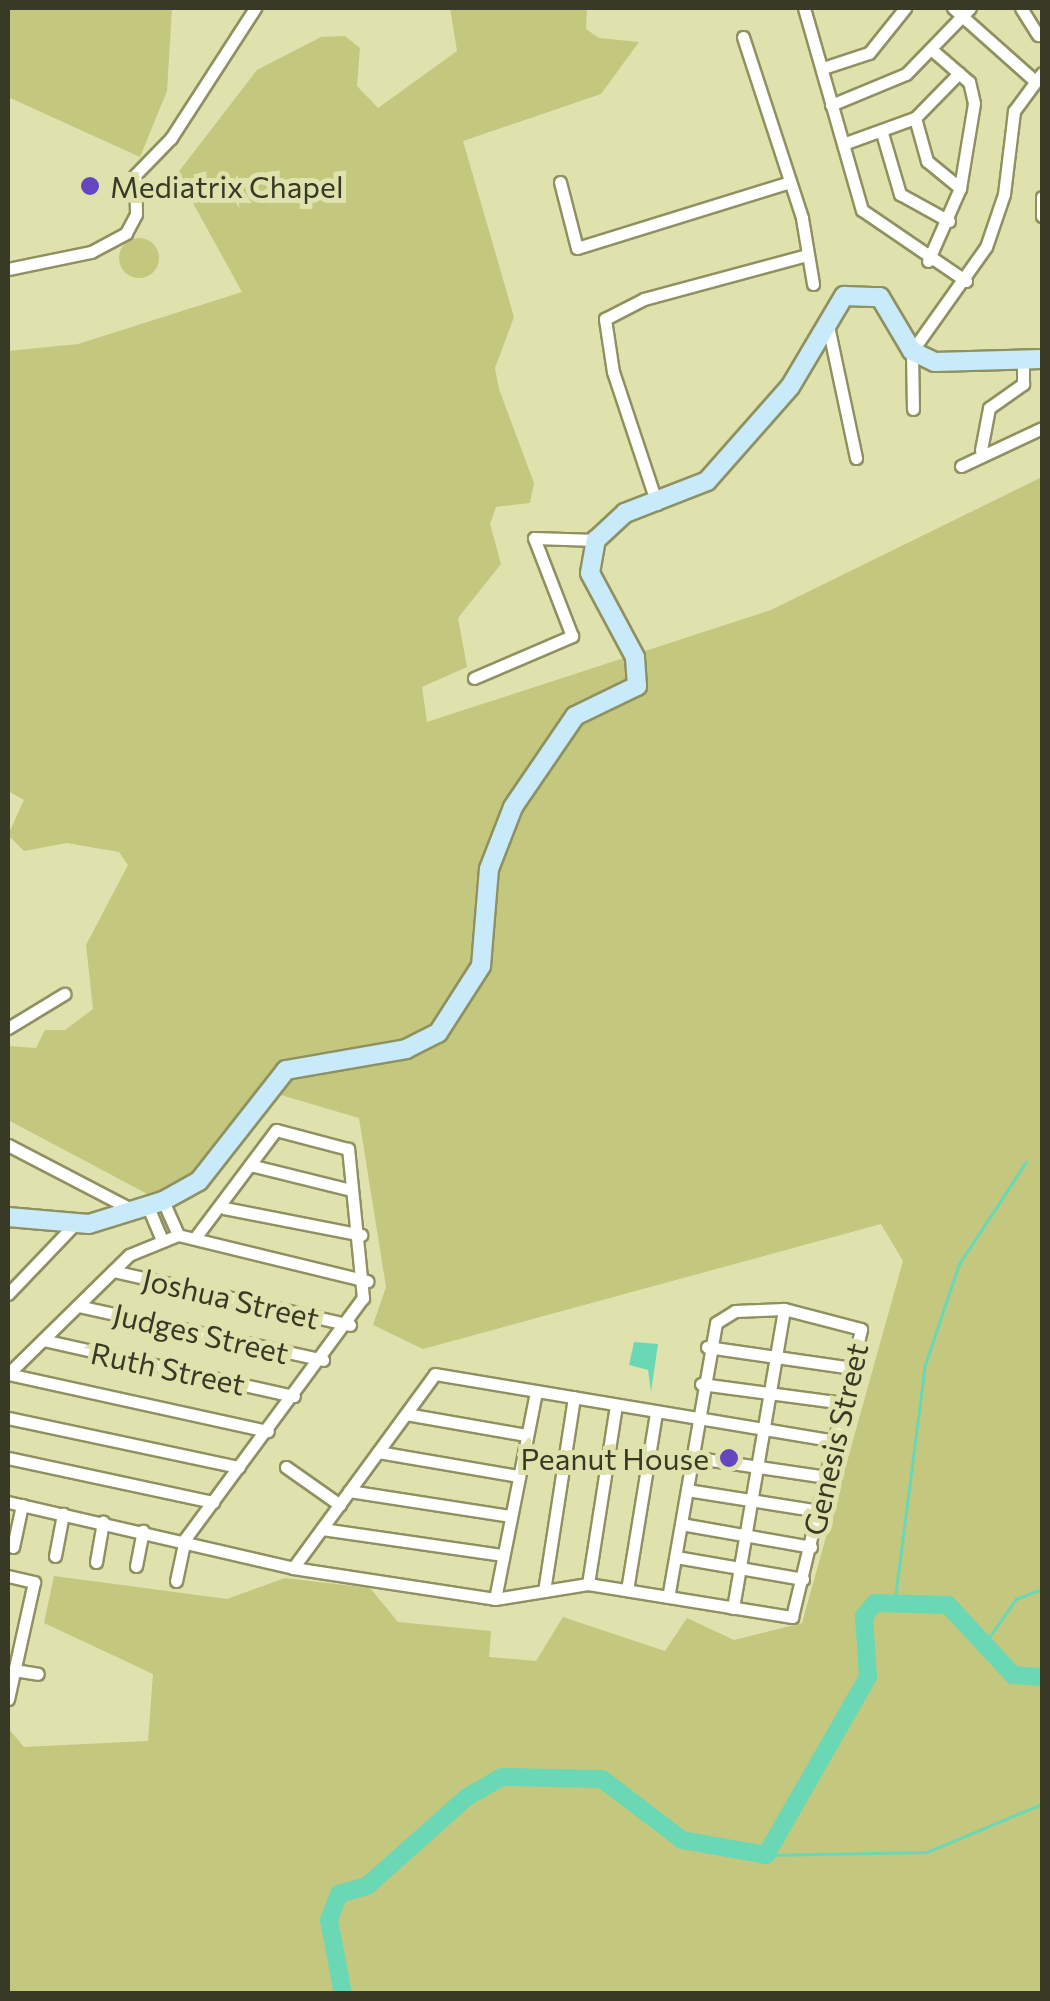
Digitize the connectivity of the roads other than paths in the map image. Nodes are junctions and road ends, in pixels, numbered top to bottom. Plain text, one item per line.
1 (256, 8) edge
2 (804, 8) edge
3 (905, 8) edge
4 (1021, 8) edge
5 (962, 10) edge
6 (1038, 35) dead end
7 (743, 38) dead end
8 (932, 50) junction
9 (822, 68) junction
10 (958, 73) junction
11 (1039, 77) edge
12 (831, 105) junction
13 (915, 118) junction
14 (882, 133) junction
15 (843, 144) junction
16 (560, 182) dead end
17 (790, 182) junction
18 (960, 188) junction
19 (1042, 197) edge
20 (1042, 216) edge
21 (949, 221) junction
22 (807, 255) junction
23 (928, 260) junction
24 (8, 269) edge
25 (966, 281) junction
26 (813, 284) dead end
27 (828, 322) junction
28 (912, 351) junction
29 (1042, 359) edge
30 (1023, 360) junction
31 (913, 409) dead end
32 (1042, 428) edge
33 (981, 450) junction
34 (856, 458) dead end
35 (961, 466) dead end
36 (658, 504) junction
37 (596, 540) junction
38 (474, 678) dead end
39 (64, 994) dead end
40 (8, 1028) edge
41 (8, 1146) edge
42 (250, 1165) junction
43 (351, 1190) junction
44 (149, 1207) junction
45 (224, 1208) junction
46 (8, 1218) edge
47 (74, 1225) junction
48 (178, 1236) junction
49 (360, 1236) junction
50 (195, 1238) junction
51 (162, 1240) junction
52 (113, 1271) junction
53 (367, 1281) junction
54 (8, 1294) edge
55 (78, 1306) junction
56 (784, 1310) junction
57 (350, 1325) junction
58 (42, 1340) junction
59 (707, 1347) junction
60 (776, 1357) junction
61 (323, 1360) junction
62 (852, 1368) junction
63 (8, 1374) edge
64 (701, 1384) junction
65 (536, 1391) junction
66 (770, 1393) junction
67 (294, 1396) junction
68 (574, 1397) junction
69 (844, 1403) junction
70 (616, 1405) junction
71 (656, 1412) junction
72 (406, 1414) junction
73 (8, 1418) edge
74 (696, 1421) junction
75 (268, 1431) junction
76 (763, 1431) junction
77 (526, 1435) junction
78 (835, 1442) junction
79 (378, 1452) junction
80 (691, 1457) junction
81 (8, 1458) edge
82 (757, 1467) junction
83 (239, 1468) junction
84 (286, 1468) dead end
85 (518, 1476) junction
86 (827, 1477) junction
87 (686, 1490) junction
88 (350, 1491) junction
89 (752, 1500) junction
90 (8, 1502) edge
91 (213, 1502) junction
92 (340, 1504) junction
93 (22, 1505) junction
94 (819, 1510) junction
95 (63, 1514) junction
96 (511, 1516) junction
97 (102, 1522) junction
98 (681, 1524) junction
99 (322, 1529) junction
100 (142, 1531) junction
101 (746, 1535) junction
102 (184, 1540) junction
103 (14, 1547) dead end
104 (811, 1547) junction
105 (503, 1555) junction
106 (55, 1556) dead end
107 (676, 1557) junction
108 (96, 1562) dead end
109 (136, 1566) dead end
110 (293, 1568) junction
111 (740, 1568) junction
112 (8, 1576) edge
113 (803, 1578) junction
114 (176, 1581) dead end
115 (588, 1584) junction
116 (627, 1590) junction
117 (544, 1592) junction
118 (668, 1597) junction
119 (494, 1599) junction
120 (733, 1608) junction
121 (14, 1670) junction
122 (38, 1674) dead end
123 (8, 1699) edge

1 - 24 street
2 - 9 street
3 - 9 street
4 - 6 street
5 - 8 street
5 - 11 street
7 - 17 street
8 - 10 street
8 - 12 street
9 - 12 street
10 - 13 street
10 - 18 street
11 - 25 street
12 - 15 street
13 - 14 street
13 - 18 street
14 - 15 street
14 - 21 street
15 - 23 street
16 - 17 street
17 - 22 street
18 - 21 street
19 - 20 street
21 - 23 street
22 - 26 street
22 - 36 street
23 - 25 street
25 - 28 street
27 - 28 street
27 - 34 street
27 - 36 street
28 - 30 street
28 - 31 street
29 - 30 street
30 - 33 street
32 - 33 street
33 - 35 street
36 - 37 street
37 - 38 street
37 - 44 street
39 - 40 street
41 - 44 street
42 - 43 street
42 - 43 street
42 - 45 street
43 - 49 street
44 - 47 street
44 - 48 street
44 - 51 street
45 - 49 street
45 - 50 street
46 - 47 street
47 - 54 street
48 - 50 street
48 - 51 street
49 - 53 street
50 - 53 street
51 - 52 street
52 - 55 street
52 - 57 street, Joshua Street
53 - 57 street
55 - 58 street
55 - 61 street, Judges Street
56 - 59 street, Genesis Street
56 - 60 street
56 - 62 street, Genesis Street
57 - 61 street
58 - 63 street
58 - 67 street, Ruth Street
59 - 60 street
59 - 64 street
60 - 62 street
60 - 66 street
61 - 67 street
62 - 69 street, Genesis Street
63 - 75 street
64 - 66 street
64 - 74 street
65 - 68 street
65 - 72 street
65 - 77 street
66 - 69 street
66 - 76 street
67 - 75 street
68 - 70 street
68 - 117 street
69 - 78 street, Genesis Street
70 - 71 street
70 - 115 street
71 - 74 street
71 - 116 street
72 - 77 street
72 - 79 street
73 - 83 street
74 - 76 street
74 - 80 street
75 - 83 street
76 - 78 street
76 - 82 street
77 - 85 street
78 - 86 street, Genesis Street
79 - 85 street
79 - 88 street
80 - 82 street
80 - 87 street
81 - 91 street
82 - 86 street
82 - 89 street
83 - 91 street
84 - 92 street
85 - 96 street
86 - 94 street, Genesis Street
87 - 89 street
87 - 98 street
88 - 92 street
88 - 96 street
89 - 94 street
89 - 101 street
90 - 93 street, Genesis Street
91 - 102 street
92 - 99 street
93 - 95 street, Genesis Street
93 - 103 street
94 - 104 street, Genesis Street
95 - 97 street, Genesis Street
95 - 106 street
96 - 105 street
97 - 100 street, Genesis Street
97 - 108 street
98 - 101 street
98 - 107 street
99 - 105 street
99 - 110 street
100 - 102 street, Genesis Street
100 - 109 street
101 - 104 street
101 - 111 street
102 - 110 street, Genesis Street
102 - 114 street
104 - 113 street, Genesis Street
105 - 119 street
107 - 111 street
107 - 118 street
110 - 119 street, Genesis Street
111 - 113 street
111 - 120 street
112 - 121 street
113 - 120 street, Genesis Street
115 - 116 street, Genesis Street
115 - 117 street, Genesis Street
116 - 118 street, Genesis Street
117 - 119 street, Genesis Street
118 - 120 street, Genesis Street
121 - 122 street
121 - 123 street

